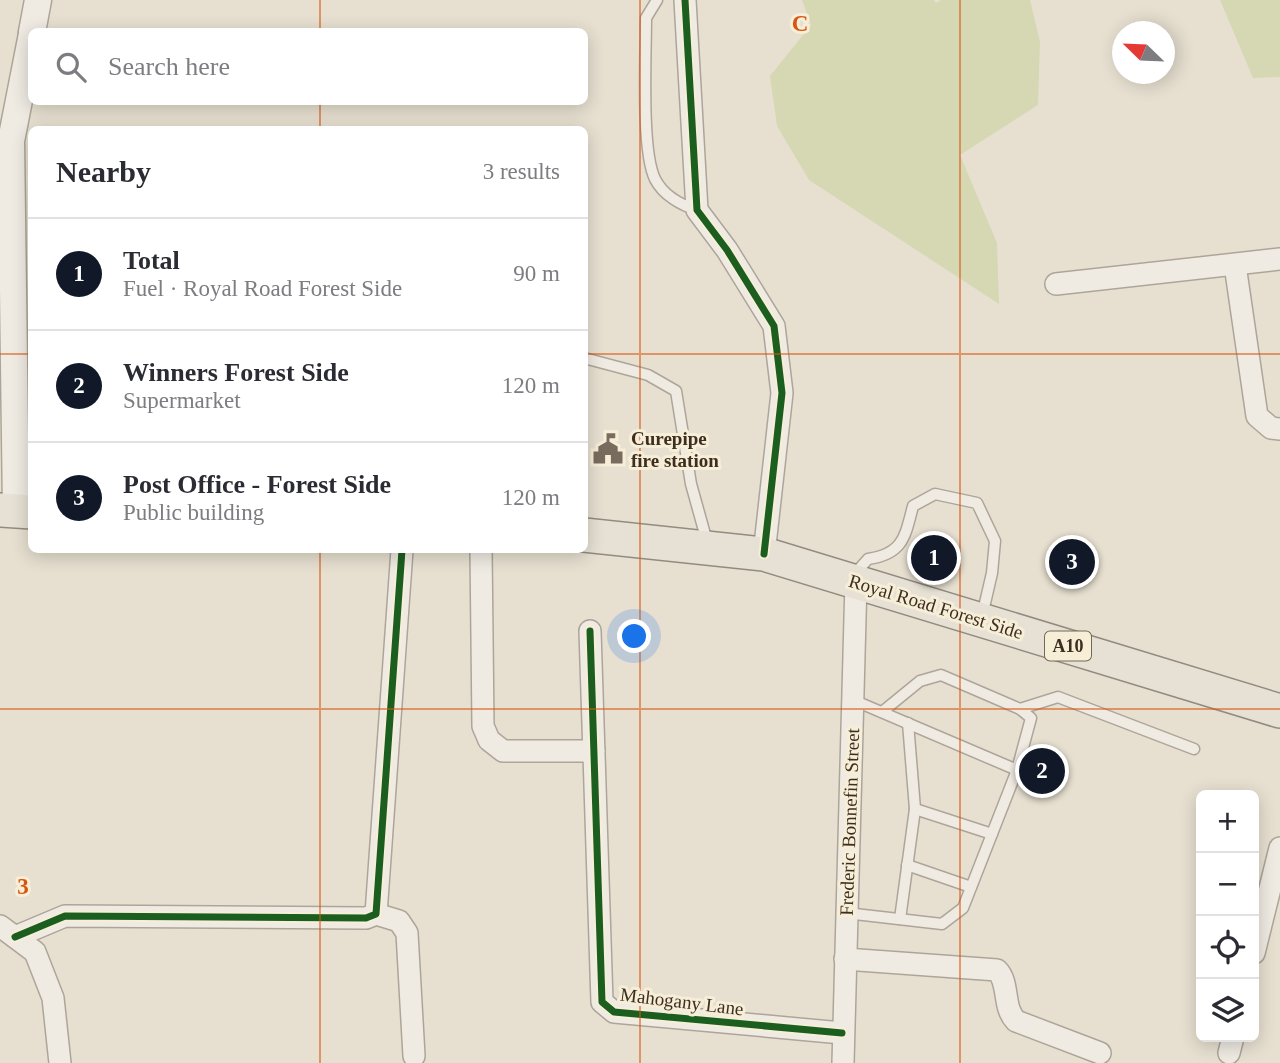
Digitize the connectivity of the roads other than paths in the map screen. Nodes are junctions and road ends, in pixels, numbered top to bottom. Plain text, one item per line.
1 (27, 0) edge
2 (38, 0) edge
3 (657, 0) edge
4 (685, 0) edge
5 (33, 28) edge
6 (28, 54) edge
7 (697, 210) junction
8 (1280, 259) edge
9 (1235, 265) junction
10 (1056, 284) dead end
11 (588, 359) edge
12 (1280, 429) edge
13 (16, 511) edge
14 (588, 535) edge
15 (709, 547) junction
16 (401, 553) edge
17 (481, 553) edge
18 (764, 554) junction
19 (853, 580) junction
20 (981, 619) junction
21 (590, 631) dead end
22 (853, 700) junction
23 (1020, 709) junction
24 (1280, 711) edge
25 (883, 712) junction
26 (908, 723) junction
27 (1194, 749) dead end
28 (594, 751) junction
29 (1017, 771) junction
30 (915, 809) junction
31 (992, 834) junction
32 (1280, 848) edge
33 (907, 865) junction
34 (971, 887) junction
35 (846, 913) junction
36 (376, 914) junction
37 (900, 919) junction
38 (8, 932) edge
39 (1259, 933) edge
40 (845, 959) junction
41 (842, 1033) junction
42 (1100, 1053) dead end
43 (414, 1056) dead end
44 (60, 1063) edge
45 (843, 1063) edge

1 - 2 street
2 - 5 street
3 - 7 lane
4 - 7 street
6 - 13 street
7 - 18 street
8 - 9 street
9 - 10 street
9 - 12 street
11 - 15 lane
14 - 15 main road, Royal Road Forest Side / A10
15 - 18 main road, Royal Road Forest Side / A10
16 - 36 street
17 - 28 street
18 - 19 main road, Royal Road Forest Side / A10
19 - 20 main road, Royal Road Forest Side / A10
19 - 20 lane
19 - 22 street, Frederic Bonnefin Street
20 - 24 main road, Royal Road Forest Side / A10
21 - 28 street, Mahogany Lane
22 - 25 lane
22 - 35 street, Frederic Bonnefin Street
23 - 25 lane
23 - 27 lane
23 - 29 lane
25 - 26 lane
26 - 29 lane
26 - 30 lane
28 - 41 street, Mahogany Lane
29 - 31 lane
30 - 31 lane
30 - 33 lane
31 - 34 lane
32 - 39 street
33 - 34 lane
33 - 37 lane
34 - 37 lane
35 - 37 lane
35 - 40 street, Frederic Bonnefin Street
36 - 38 street
36 - 43 street
38 - 44 street
40 - 41 street, Frederic Bonnefin Street
40 - 42 street
41 - 45 street, Frederic Bonnefin Street

